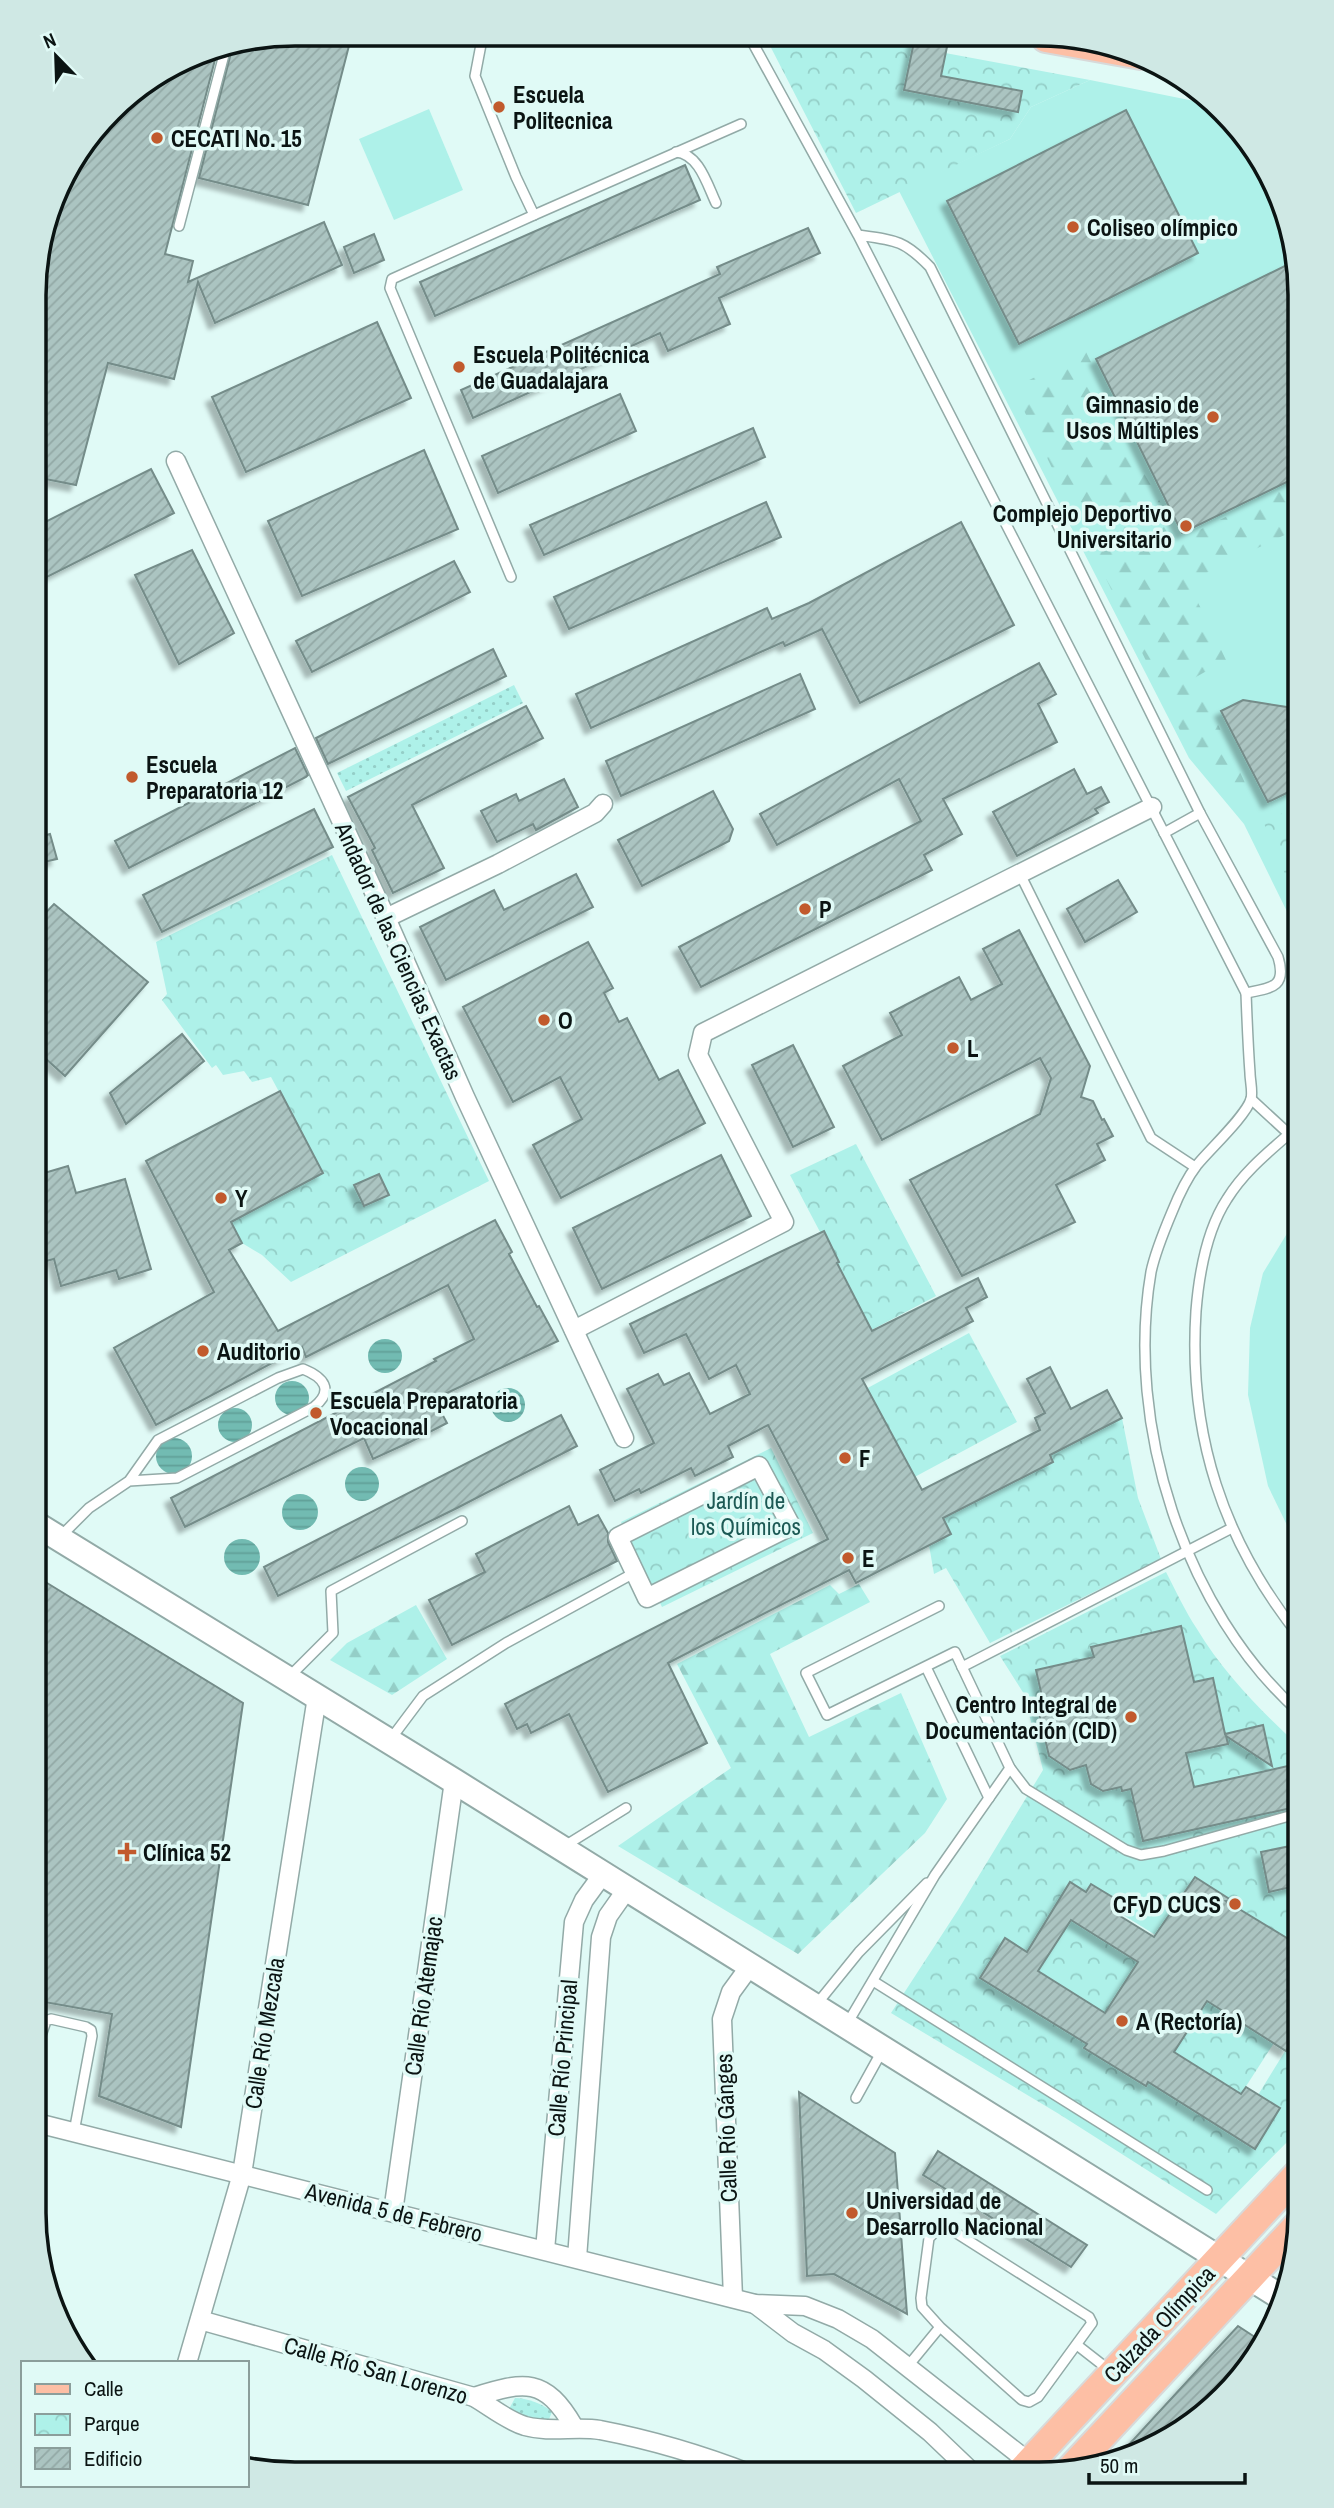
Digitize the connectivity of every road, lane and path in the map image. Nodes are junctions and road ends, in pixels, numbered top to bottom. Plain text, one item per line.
1 (481, 46) edge
2 (755, 46) edge
3 (224, 56) edge
4 (741, 124) dead end
5 (675, 152) junction
6 (716, 203) dead end
7 (534, 215) junction
8 (178, 226) dead end
9 (859, 235) junction
10 (176, 461) dead end
11 (510, 577) dead end
12 (603, 804) dead end
13 (1152, 807) junction
14 (1200, 813) junction
15 (1164, 833) junction
16 (1020, 874) junction
17 (387, 918) junction
18 (1246, 993) junction
19 (1251, 1099) junction
20 (1195, 1167) junction
21 (574, 1330) junction
22 (625, 1438) dead end
23 (129, 1481) junction
24 (462, 1521) dead end
25 (1232, 1528) junction
26 (46, 1530) edge
27 (59, 1538) junction
28 (1188, 1551) junction
29 (634, 1573) junction
30 (939, 1606) dead end
31 (1289, 1621) edge
32 (926, 1667) junction
33 (962, 1667) junction
34 (287, 1678) junction
35 (317, 1697) junction
36 (1289, 1702) edge
37 (389, 1741) junction
38 (1010, 1768) junction
39 (454, 1781) junction
40 (989, 1798) junction
41 (626, 1808) dead end
42 (1289, 1816) edge
43 (562, 1848) junction
44 (603, 1874) junction
45 (935, 1875) junction
46 (627, 1889) junction
47 (750, 1966) junction
48 (873, 1981) junction
49 (815, 2006) junction
50 (46, 2021) edge
51 (846, 2025) junction
52 (884, 2049) junction
53 (856, 2098) dead end
54 (46, 2125) edge
55 (74, 2132) junction
56 (242, 2174) junction
57 (1289, 2184) edge
58 (1207, 2190) dead end
59 (393, 2212) junction
60 (1287, 2237) edge
61 (545, 2250) junction
62 (577, 2258) junction
63 (1220, 2259) junction
64 (1250, 2277) junction
65 (1275, 2293) edge
66 (733, 2298) junction
67 (755, 2304) junction
68 (200, 2320) junction
69 (940, 2327) junction
70 (1077, 2345) junction
71 (188, 2361) edge
72 (908, 2367) junction
73 (1113, 2373) junction
74 (474, 2397) junction
75 (574, 2427) junction
76 (1080, 2459) edge
77 (715, 2462) edge
78 (962, 2462) edge
79 (1021, 2462) edge
80 (1037, 2462) edge

1 - 7 lane
2 - 9 lane
3 - 8 lane
4 - 5 lane
5 - 6 lane
5 - 7 lane
7 - 11 lane
9 - 13 lane
9 - 14 lane
10 - 17 street, Andador de las Ciencias Exactas
12 - 17 street
13 - 15 lane
13 - 16 street
14 - 15 lane
14 - 18 lane
15 - 18 lane
16 - 20 lane
16 - 21 street
17 - 21 street, Andador de las Ciencias Exactas
18 - 19 lane
19 - 20 lane
19 - 25 lane
20 - 28 lane
21 - 22 street, Andador de las Ciencias Exactas
23 - 23 lane
23 - 27 lane
24 - 34 lane
25 - 28 lane
25 - 31 lane
26 - 27 main road
27 - 34 main road
28 - 33 lane
28 - 36 lane
29 - 29 street
29 - 37 lane
30 - 32 lane
32 - 33 lane
32 - 40 lane
33 - 38 lane
34 - 35 main road
35 - 37 main road
35 - 56 street, Calle Río Mezcala
37 - 39 main road
38 - 40 lane
38 - 42 lane
39 - 43 main road
39 - 59 street, Calle Río Atemajac
40 - 45 lane
41 - 43 lane
43 - 44 main road
44 - 46 main road
44 - 61 street, Calle Río Principal
45 - 48 lane
45 - 49 lane
46 - 47 main road
46 - 62 street, Calle Río Principal
47 - 49 main road
47 - 66 street, Calle Río Gánges
48 - 51 lane
48 - 58 lane
49 - 51 main road
50 - 55 lane
51 - 52 main road
52 - 53 lane
52 - 63 main road
54 - 55 street, Avenida 5 de Febrero
55 - 56 street, Avenida 5 de Febrero
56 - 59 street, Avenida 5 de Febrero
56 - 68 street, Calle Río Mezcala
57 - 63 main road, Calzada Olímpica
59 - 61 street, Avenida 5 de Febrero
60 - 64 main road, Calzada Olímpica
61 - 62 street, Avenida 5 de Febrero
62 - 66 street, Avenida 5 de Febrero
63 - 64 main road
63 - 73 main road, Calzada Olímpica
64 - 65 main road
64 - 76 main road, Calzada Olímpica
66 - 67 street, Avenida 5 de Febrero
67 - 72 street, Avenida 5 de Febrero
67 - 78 street, Avenida 5 de Febrero
68 - 71 street, Calle Río Mezcala
68 - 74 street, Calle Río San Lorenzo
69 - 70 lane
69 - 70 lane
69 - 72 lane
70 - 73 lane
72 - 79 street, Avenida 5 de Febrero
73 - 80 main road, Calzada Olímpica
74 - 75 street, Calle Río San Lorenzo
74 - 75 street
75 - 77 street, Calle Río San Lorenzo

